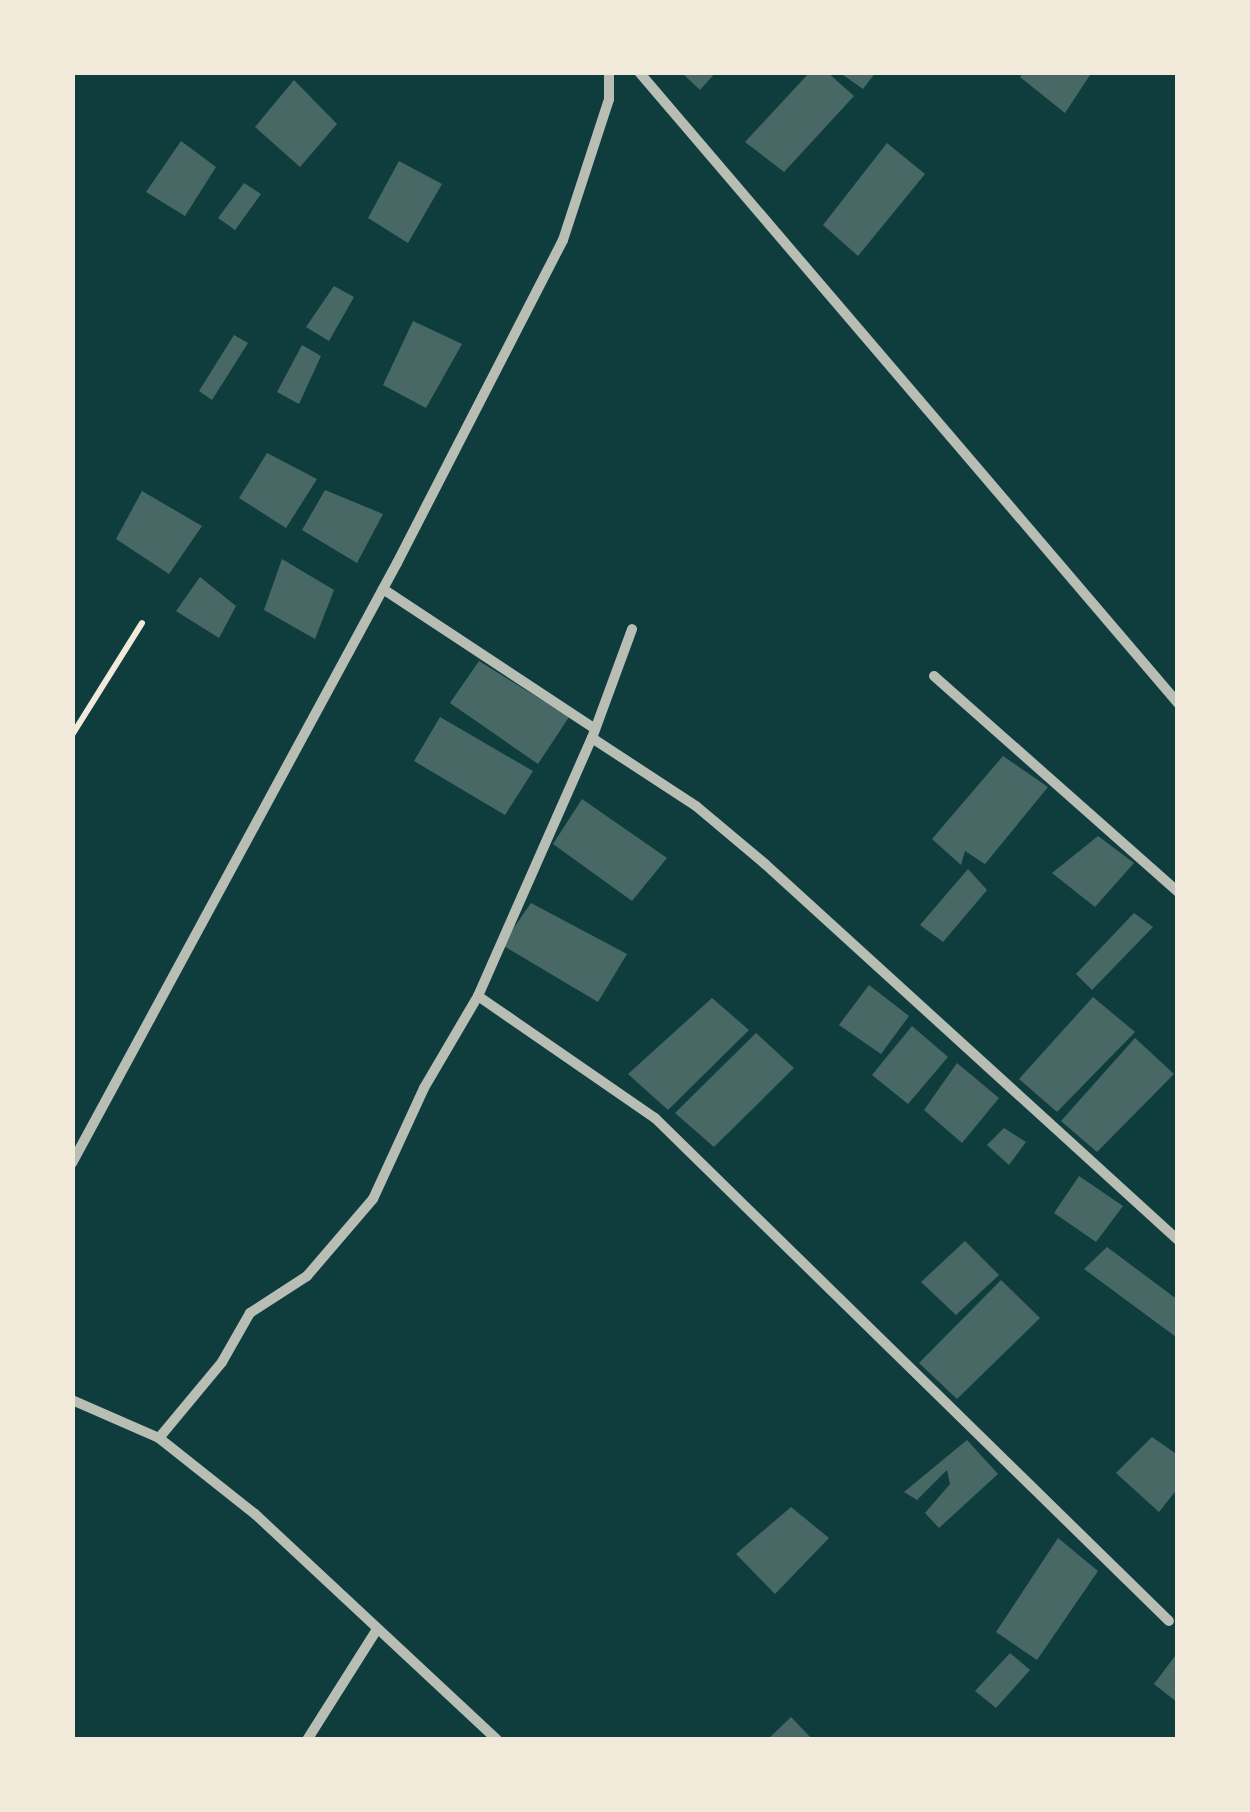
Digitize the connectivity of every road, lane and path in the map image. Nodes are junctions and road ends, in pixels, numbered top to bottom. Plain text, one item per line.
1 (609, 72) edge
2 (639, 72) edge
3 (383, 589) junction
4 (142, 623) dead end
5 (632, 628) dead end
6 (934, 676) dead end
7 (1178, 702) edge
8 (594, 733) junction
9 (72, 734) edge
10 (1178, 892) edge
11 (478, 996) junction
12 (72, 1163) edge
13 (1178, 1240) edge
14 (72, 1400) edge
15 (159, 1438) junction
16 (1169, 1620) dead end
17 (376, 1631) junction
18 (307, 1740) edge
19 (497, 1740) edge

1 - 3 street
2 - 7 street
3 - 8 street
3 - 12 street
4 - 9 path
5 - 8 street
6 - 10 street
8 - 11 street
8 - 13 street
11 - 15 street
11 - 16 street
14 - 15 street
15 - 17 street
17 - 18 street
17 - 19 street

